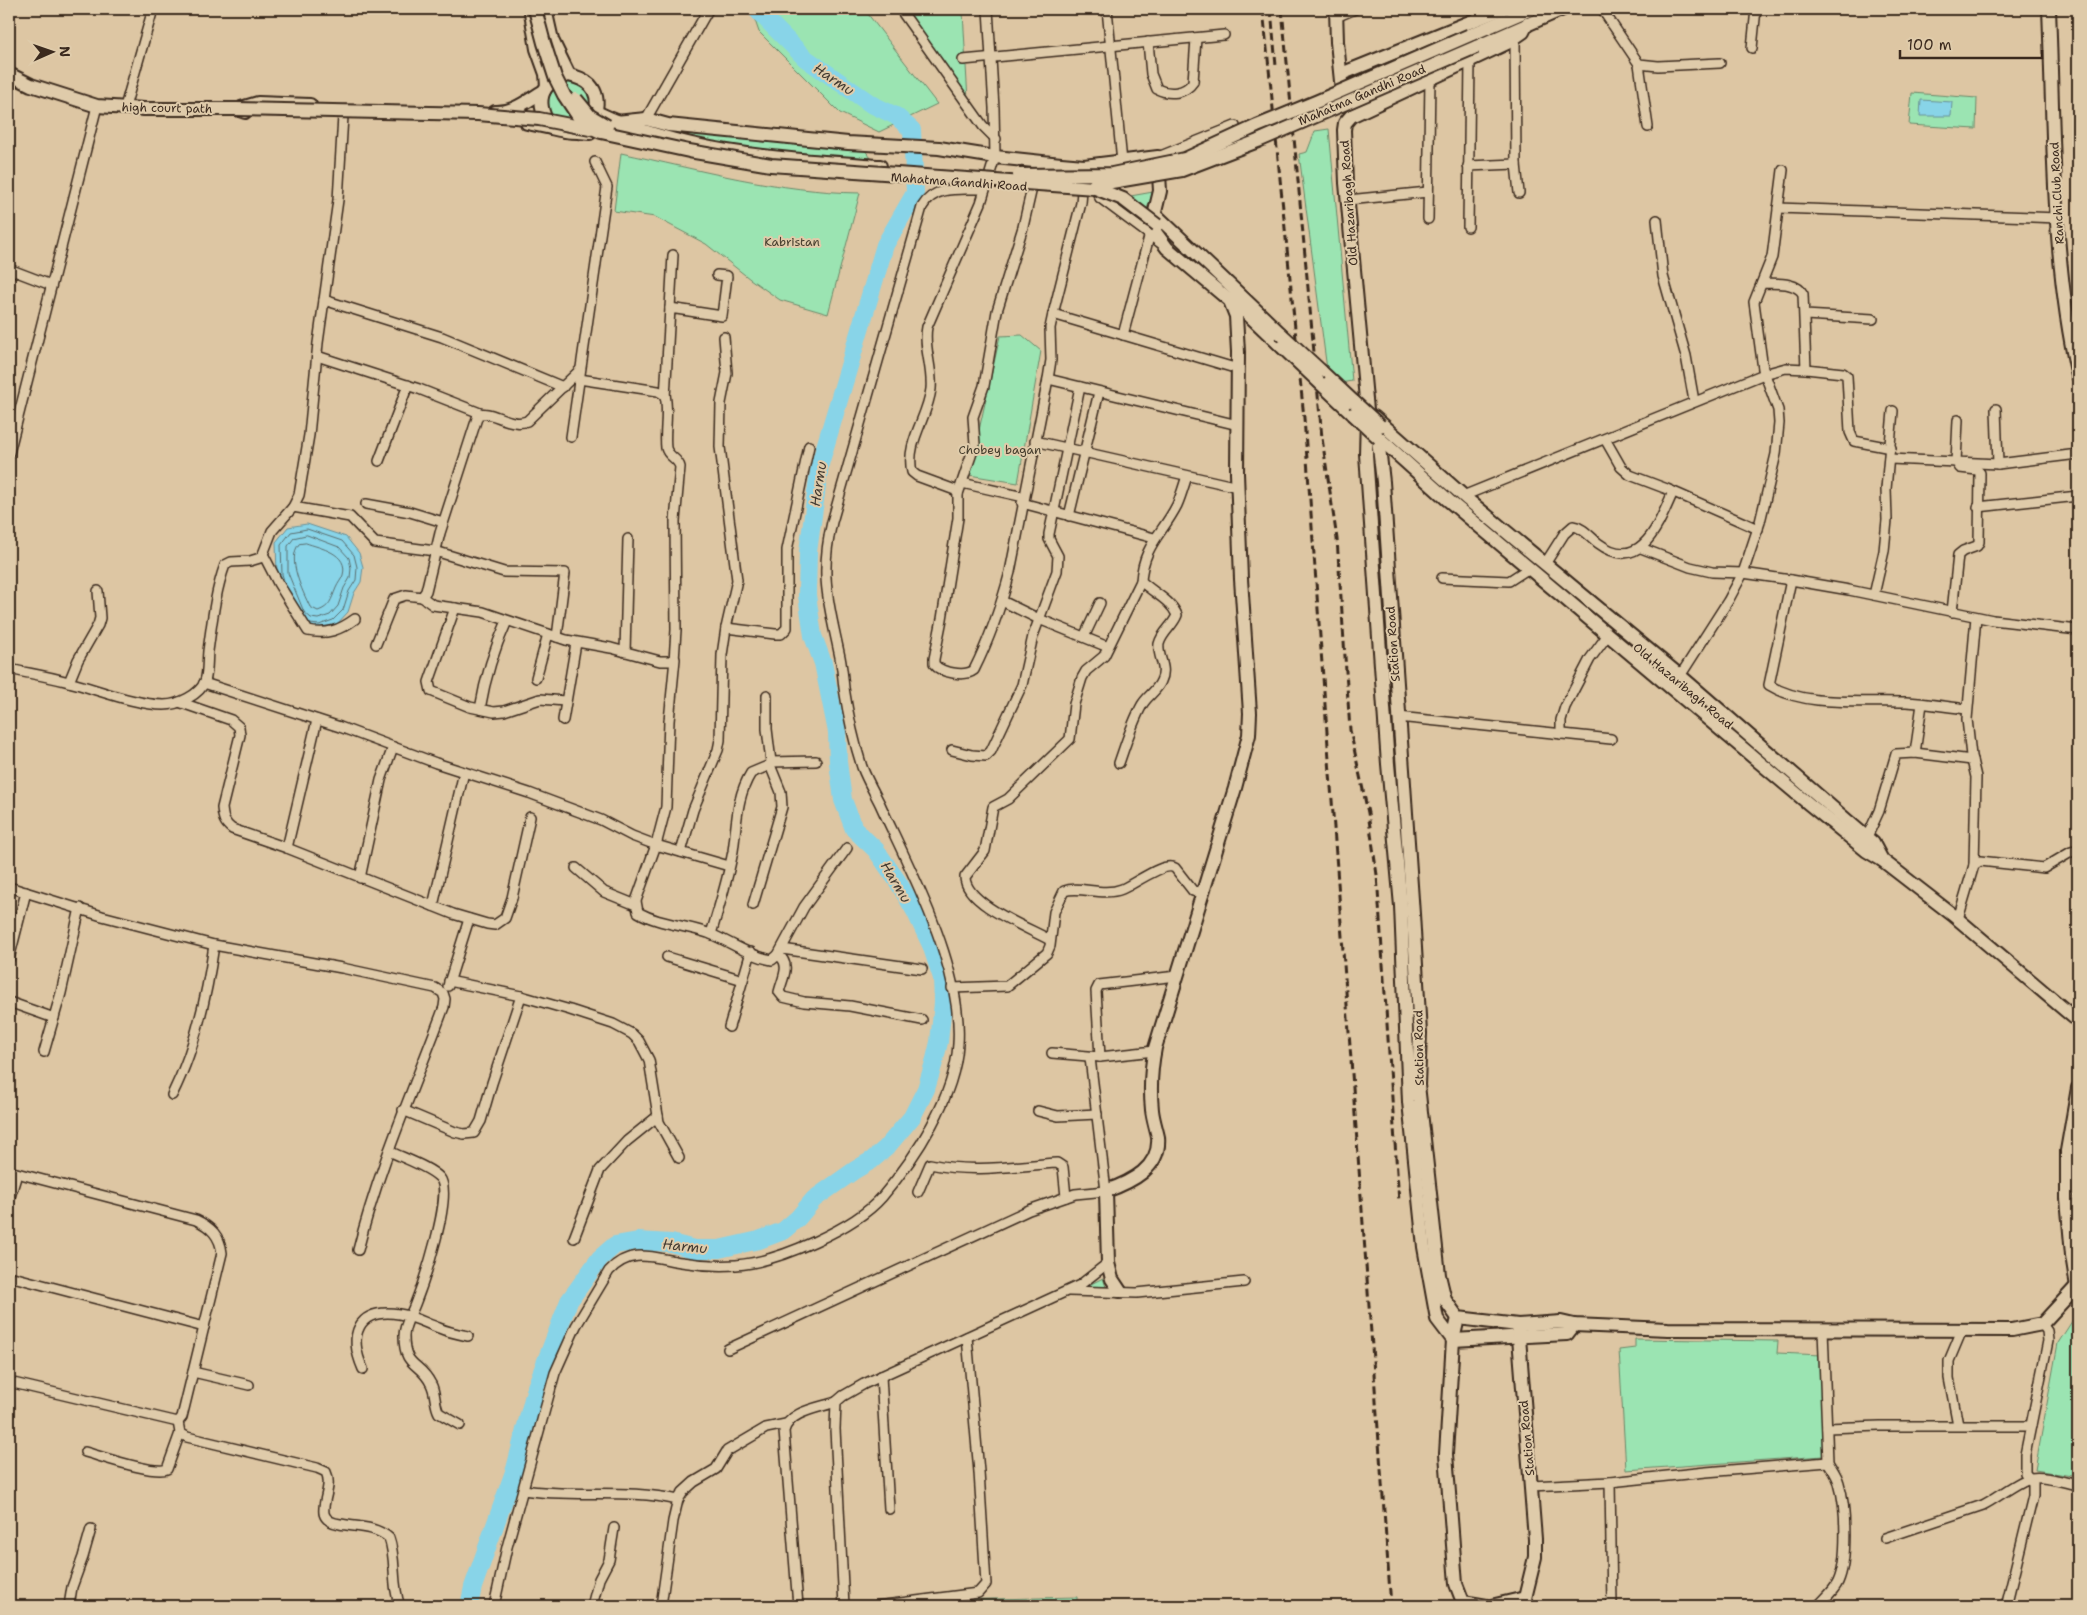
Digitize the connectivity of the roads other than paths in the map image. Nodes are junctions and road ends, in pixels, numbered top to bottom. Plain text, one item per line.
1 (153, 9) edge
2 (531, 9) edge
3 (535, 9) edge
4 (540, 9) edge
5 (544, 9) edge
6 (900, 9) edge
7 (988, 9) edge
8 (1107, 9) edge
9 (1355, 9) edge
10 (1502, 9) edge
11 (1563, 9) edge
12 (1602, 9) edge
13 (1756, 9) edge
14 (2048, 9) edge
15 (708, 10) dead end
16 (1336, 13) edge
17 (1526, 13) edge
18 (1224, 35) dead end
19 (1196, 38) junction
20 (1514, 38) junction
21 (1148, 42) junction
22 (1110, 46) junction
23 (1752, 48) dead end
24 (991, 58) junction
25 (963, 60) dead end
26 (1470, 60) junction
27 (1720, 62) dead end
28 (1639, 64) junction
29 (9, 74) edge
30 (1341, 74) junction
31 (569, 75) junction
32 (1430, 78) junction
33 (545, 88) junction
34 (97, 106) junction
35 (125, 107) junction
36 (236, 109) junction
37 (596, 112) junction
38 (343, 116) junction
39 (646, 119) junction
40 (616, 122) junction
41 (1345, 123) junction
42 (1235, 126) dead end
43 (1648, 126) dead end
44 (551, 128) junction
45 (595, 130) junction
46 (565, 132) junction
47 (996, 139) junction
48 (995, 157) junction
49 (1158, 157) junction
50 (595, 162) dead end
51 (1037, 162) junction
52 (1122, 162) junction
53 (1516, 164) junction
54 (1084, 166) junction
55 (1468, 166) junction
56 (1782, 170) dead end
57 (877, 171) junction
58 (985, 189) junction
59 (1428, 192) junction
60 (1519, 193) dead end
61 (1348, 200) junction
62 (1778, 208) junction
63 (2058, 218) junction
64 (1428, 219) dead end
65 (1657, 220) dead end
66 (1157, 221) junction
67 (1468, 227) dead end
68 (1149, 237) junction
69 (1167, 248) junction
70 (672, 254) dead end
71 (9, 269) edge
72 (718, 275) dead end
73 (1762, 283) junction
74 (51, 285) junction
75 (324, 300) junction
76 (670, 308) junction
77 (1053, 314) junction
78 (1805, 315) junction
79 (1873, 320) dead end
80 (1123, 335) junction
81 (724, 337) dead end
82 (317, 356) junction
83 (1238, 369) junction
84 (1806, 369) junction
85 (1764, 374) junction
86 (580, 375) junction
87 (2078, 376) edge
88 (1321, 377) junction
89 (1048, 379) junction
90 (408, 386) junction
91 (562, 387) junction
92 (1080, 387) junction
93 (1099, 392) junction
94 (665, 398) junction
95 (1694, 401) junction
96 (1367, 410) junction
97 (1996, 410) dead end
98 (1893, 411) dead end
99 (480, 413) junction
100 (1958, 420) dead end
101 (1238, 425) junction
102 (1376, 434) junction
103 (571, 437) dead end
104 (1605, 439) junction
105 (1035, 441) junction
106 (809, 446) dead end
107 (1892, 448) junction
108 (1068, 449) junction
109 (9, 453) edge
110 (1086, 453) junction
111 (2078, 454) edge
112 (1890, 459) junction
113 (379, 461) dead end
114 (1956, 462) junction
115 (1998, 464) junction
116 (1187, 476) junction
117 (962, 483) junction
118 (1238, 487) junction
119 (1673, 492) junction
120 (958, 494) junction
121 (1463, 496) junction
122 (2078, 496) edge
123 (1023, 500) junction
124 (366, 504) dead end
125 (1978, 506) junction
126 (294, 507) junction
127 (1053, 511) junction
128 (1069, 516) junction
129 (444, 522) junction
130 (1758, 529) junction
131 (1154, 538) junction
132 (628, 539) dead end
133 (1641, 548) junction
134 (435, 551) junction
135 (264, 554) junction
136 (1545, 564) junction
137 (1526, 570) junction
138 (1742, 573) junction
139 (1442, 578) dead end
140 (1792, 580) junction
141 (1141, 581) junction
142 (98, 592) dead end
143 (1874, 595) junction
144 (422, 597) junction
145 (1002, 601) junction
146 (1100, 604) dead end
147 (454, 608) junction
148 (1952, 612) junction
149 (1976, 617) junction
150 (355, 619) dead end
151 (1039, 619) junction
152 (507, 621) junction
153 (726, 628) junction
154 (2078, 630) edge
155 (548, 634) junction
156 (1607, 636) junction
157 (557, 637) junction
158 (1084, 637) junction
159 (576, 643) junction
160 (376, 644) dead end
161 (1108, 647) junction
162 (625, 652) junction
163 (675, 660) junction
164 (9, 669) edge
165 (1680, 676) junction
166 (536, 678) dead end
167 (69, 682) junction
168 (204, 683) junction
169 (767, 695) dead end
170 (565, 701) junction
171 (179, 702) junction
172 (1922, 704) junction
173 (1967, 709) junction
174 (480, 710) junction
175 (1398, 717) junction
176 (317, 720) junction
177 (563, 720) dead end
178 (1561, 734) junction
179 (1611, 740) dead end
180 (393, 747) junction
181 (952, 750) dead end
182 (1915, 753) junction
183 (1972, 760) junction
184 (816, 761) dead end
185 (1119, 763) dead end
186 (770, 764) junction
187 (464, 772) junction
188 (530, 817) dead end
189 (1867, 838) junction
190 (656, 845) junction
191 (287, 848) junction
192 (847, 848) dead end
193 (2078, 850) edge
194 (681, 852) junction
195 (1882, 860) junction
196 (1974, 864) junction
197 (729, 866) junction
198 (576, 868) dead end
199 (360, 878) junction
200 (9, 887) edge
201 (26, 892) junction
202 (1204, 893) junction
203 (636, 905) junction
204 (753, 905) dead end
205 (433, 906) junction
206 (80, 908) junction
207 (469, 919) junction
208 (1958, 919) junction
209 (711, 934) junction
210 (1050, 940) junction
211 (214, 945) junction
212 (751, 952) junction
213 (780, 952) junction
214 (666, 957) dead end
215 (9, 960) edge
216 (922, 969) dead end
217 (1177, 976) junction
218 (449, 980) junction
219 (743, 980) junction
220 (952, 988) junction
221 (445, 996) junction
222 (521, 996) junction
223 (9, 1002) edge
224 (54, 1018) junction
225 (922, 1020) dead end
226 (2078, 1020) edge
227 (729, 1027) dead end
228 (1154, 1051) junction
229 (44, 1052) dead end
230 (1052, 1053) dead end
231 (1100, 1057) junction
232 (1090, 1058) junction
233 (2078, 1088) edge
234 (172, 1095) dead end
235 (403, 1110) junction
236 (1038, 1111) dead end
237 (1097, 1114) junction
238 (658, 1116) junction
239 (389, 1151) junction
240 (679, 1158) dead end
241 (13, 1173) edge
242 (1106, 1191) junction
243 (918, 1192) dead end
244 (1066, 1197) junction
245 (9, 1200) edge
246 (574, 1238) dead end
247 (358, 1250) dead end
248 (1108, 1263) junction
249 (9, 1276) edge
250 (1244, 1282) dead end
251 (2077, 1290) edge
252 (1066, 1291) junction
253 (1120, 1291) junction
254 (409, 1316) junction
255 (1458, 1318) junction
256 (2042, 1324) junction
257 (204, 1327) junction
258 (1823, 1329) junction
259 (1962, 1330) junction
260 (1518, 1331) junction
261 (468, 1336) dead end
262 (967, 1337) junction
263 (1453, 1340) junction
264 (728, 1349) dead end
265 (363, 1369) dead end
266 (193, 1372) junction
267 (881, 1376) junction
268 (9, 1382) edge
269 (249, 1384) dead end
270 (836, 1402) junction
271 (178, 1422) junction
272 (786, 1424) junction
273 (460, 1425) dead end
274 (1958, 1425) junction
275 (2031, 1426) junction
276 (1827, 1428) junction
277 (180, 1433) junction
278 (85, 1452) dead end
279 (1828, 1462) junction
280 (2029, 1478) junction
281 (1610, 1482) junction
282 (2078, 1485) edge
283 (1531, 1486) junction
284 (523, 1490) junction
285 (678, 1500) junction
286 (889, 1509) dead end
287 (614, 1528) dead end
288 (91, 1529) dead end
289 (1885, 1538) dead end
290 (1526, 1602) edge
291 (68, 1606) edge
292 (400, 1606) edge
293 (494, 1606) edge
294 (592, 1606) edge
295 (661, 1606) edge
296 (798, 1606) edge
297 (844, 1606) edge
298 (877, 1606) edge
299 (1487, 1606) edge
300 (1491, 1606) edge
301 (1612, 1606) edge
302 (1818, 1606) edge
303 (2006, 1606) edge

1 - 35 street
2 - 33 main road
3 - 45 main road, bridge
4 - 66 main road, bridge
5 - 31 main road
6 - 47 street
7 - 24 street
8 - 22 street
9 - 16 street
10 - 30 main road
11 - 17 main road, Mahatma Gandhi Road
12 - 28 street
13 - 23 street
14 - 63 main road, Ranchi Club Road
15 - 39 street
16 - 30 main road
17 - 20 main road, Old Hazaribagh Road
17 - 57 main road, Mahatma Gandhi Road, bridge
17 - 57 main road, Mahatma Gandhi Road, bridge
18 - 19 street
19 - 21 street
19 - 21 street
20 - 26 main road, Old Hazaribagh Road
20 - 53 street
21 - 22 street
22 - 24 street
22 - 52 street
24 - 25 street
24 - 47 street
26 - 32 main road, Old Hazaribagh Road
26 - 55 street
27 - 28 street
28 - 43 street
29 - 34 main road, high court path
30 - 41 main road
31 - 33 main road
31 - 37 main road
32 - 41 main road, Old Hazaribagh Road
32 - 59 street
33 - 36 main road
33 - 44 main road
34 - 35 main road, high court path
34 - 74 street
35 - 36 main road, high court path
36 - 38 main road
36 - 45 main road, bridge
37 - 40 main road, Mahatma Gandhi Road
37 - 46 main road
38 - 44 main road
38 - 75 street
39 - 40 main road
39 - 48 main road
40 - 57 main road, Mahatma Gandhi Road
41 - 61 main road, Old Hazaribagh Road
42 - 49 street
44 - 46 main road
45 - 66 main road, bridge
46 - 57 main road, Mahatma Gandhi Road
47 - 48 street
48 - 51 main road
48 - 58 street
49 - 52 main road
49 - 69 main road
50 - 86 street
51 - 54 main road
51 - 117 street
52 - 54 main road
53 - 55 street
53 - 60 street
54 - 68 street
54 - 77 street
55 - 67 street
56 - 62 street
58 - 120 street
58 - 220 street
59 - 61 street
59 - 64 street
61 - 96 main road, Old Hazaribagh Road
62 - 63 street
62 - 73 street
63 - 87 main road, Ranchi Club Road
65 - 95 street
66 - 88 main road, bridge
66 - 88 main road, bridge
68 - 69 street
68 - 80 street
69 - 83 main road
70 - 76 street
71 - 74 street
72 - 76 street
73 - 78 street
73 - 85 street
74 - 109 street
75 - 82 street
75 - 91 street
76 - 94 street
77 - 80 street
77 - 89 street
78 - 79 street
78 - 84 street
80 - 83 street
81 - 153 street
82 - 90 street
82 - 126 street
83 - 101 main road
84 - 85 street
84 - 107 street
85 - 95 street
85 - 130 street
86 - 91 street
86 - 94 street
86 - 103 street
88 - 102 main road, bridge
89 - 92 street
89 - 105 street
90 - 99 street
90 - 113 street
91 - 99 street
92 - 93 street
92 - 108 street
93 - 101 street
93 - 110 street
94 - 163 street
95 - 104 street
96 - 102 main road, Old Hazaribagh Road
96 - 121 main road
97 - 115 street
98 - 107 street
99 - 129 street
100 - 114 street
101 - 118 main road
102 - 137 main road
102 - 175 main road, Station Road
102 - 195 main road
102 - 195 main road, Old Hazaribagh Road
102 - 263 main road
104 - 119 street
104 - 121 street
105 - 108 street
105 - 123 street
106 - 153 street
107 - 112 street
108 - 110 street
108 - 127 street
110 - 116 street
110 - 128 street
111 - 115 street
112 - 114 street
112 - 143 street
114 - 115 street
114 - 125 street
116 - 118 street
116 - 131 street
117 - 120 street
117 - 123 street
118 - 202 main road
119 - 130 street
119 - 133 street
120 - 145 street
121 - 136 main road
122 - 125 street
123 - 127 street
123 - 145 street
124 - 129 street
125 - 148 street
126 - 134 street
126 - 135 street
127 - 128 street
127 - 151 street
128 - 131 street
129 - 134 street
130 - 138 street
131 - 141 street
132 - 162 street
133 - 136 street
133 - 138 street
134 - 144 street
134 - 157 street
135 - 150 street
135 - 168 street
136 - 165 main road
137 - 139 street
137 - 156 main road
138 - 140 street
138 - 165 street
140 - 143 street
140 - 172 street
141 - 161 street
141 - 185 street
142 - 167 street
143 - 148 street
144 - 147 street
144 - 160 street
145 - 151 street
146 - 158 street
147 - 152 street
147 - 174 street
148 - 149 street
149 - 154 street
149 - 173 street
151 - 158 street
151 - 181 street
152 - 155 street
152 - 174 street
153 - 194 street
155 - 157 street
155 - 166 street
156 - 178 street
156 - 195 main road
157 - 159 street
158 - 161 street
159 - 162 street
159 - 170 street
161 - 210 street
162 - 163 street
163 - 190 street
164 - 167 street
165 - 189 main road
167 - 171 street
168 - 171 street
168 - 176 street
169 - 186 street
170 - 174 street
170 - 177 street
171 - 191 street
172 - 173 street
172 - 182 street
173 - 183 street
175 - 178 street
175 - 255 main road, Station Road
176 - 180 street
176 - 191 street
178 - 179 street
180 - 187 street
180 - 199 street
182 - 183 street
182 - 189 street
183 - 196 street
184 - 186 street
186 - 197 street
186 - 204 street
187 - 190 street
187 - 205 street
188 - 207 street
189 - 195 main road
190 - 194 street
190 - 203 street
191 - 199 street
192 - 213 street
193 - 196 street
194 - 197 street
195 - 208 main road
196 - 208 street
197 - 209 street
198 - 203 street
199 - 205 street
200 - 201 street
201 - 206 street
201 - 215 street
202 - 210 street
202 - 217 main road
203 - 209 street
205 - 207 street
206 - 211 street
206 - 224 street
207 - 218 street
208 - 226 main road
209 - 212 street
210 - 220 street
211 - 221 street
211 - 234 street
212 - 213 street
212 - 219 street
213 - 216 street
213 - 225 street
214 - 219 street
217 - 228 main road
217 - 231 street
218 - 221 street
218 - 222 street
219 - 227 street
220 - 284 street
221 - 235 street
222 - 235 street
222 - 238 street
223 - 224 street
224 - 229 street
228 - 231 street
228 - 242 main road
230 - 232 street
231 - 232 street
232 - 237 street
233 - 251 main road
235 - 239 street
236 - 237 street
237 - 242 street
238 - 240 street
238 - 246 street
239 - 247 street
239 - 254 street
241 - 245 street
241 - 257 street
242 - 244 street
242 - 248 main road
243 - 244 street
244 - 264 street
248 - 252 street
248 - 253 main road
249 - 257 street
250 - 253 street
251 - 256 main road
252 - 253 street
252 - 262 street
254 - 261 street
254 - 265 street
254 - 273 street
255 - 260 main road
255 - 263 main road
256 - 259 main road
256 - 275 street
257 - 266 street
258 - 259 main road
258 - 260 main road
258 - 276 street
259 - 274 street
260 - 263 main road
260 - 283 main road, Station Road
262 - 267 street
262 - 298 street
263 - 299 main road
266 - 269 street
266 - 271 street
267 - 270 street
267 - 286 street
268 - 271 street
270 - 272 street
270 - 297 street
271 - 277 street
272 - 285 street
272 - 296 street
274 - 275 street
274 - 276 street
275 - 280 street
276 - 279 street
277 - 278 street
277 - 292 street
279 - 281 street
279 - 302 street
280 - 282 street
280 - 289 street
280 - 303 street
281 - 283 street
281 - 301 street
283 - 290 main road, Station Road
284 - 285 street
284 - 293 street
285 - 295 street
287 - 294 street
288 - 291 street
290 - 300 main road

